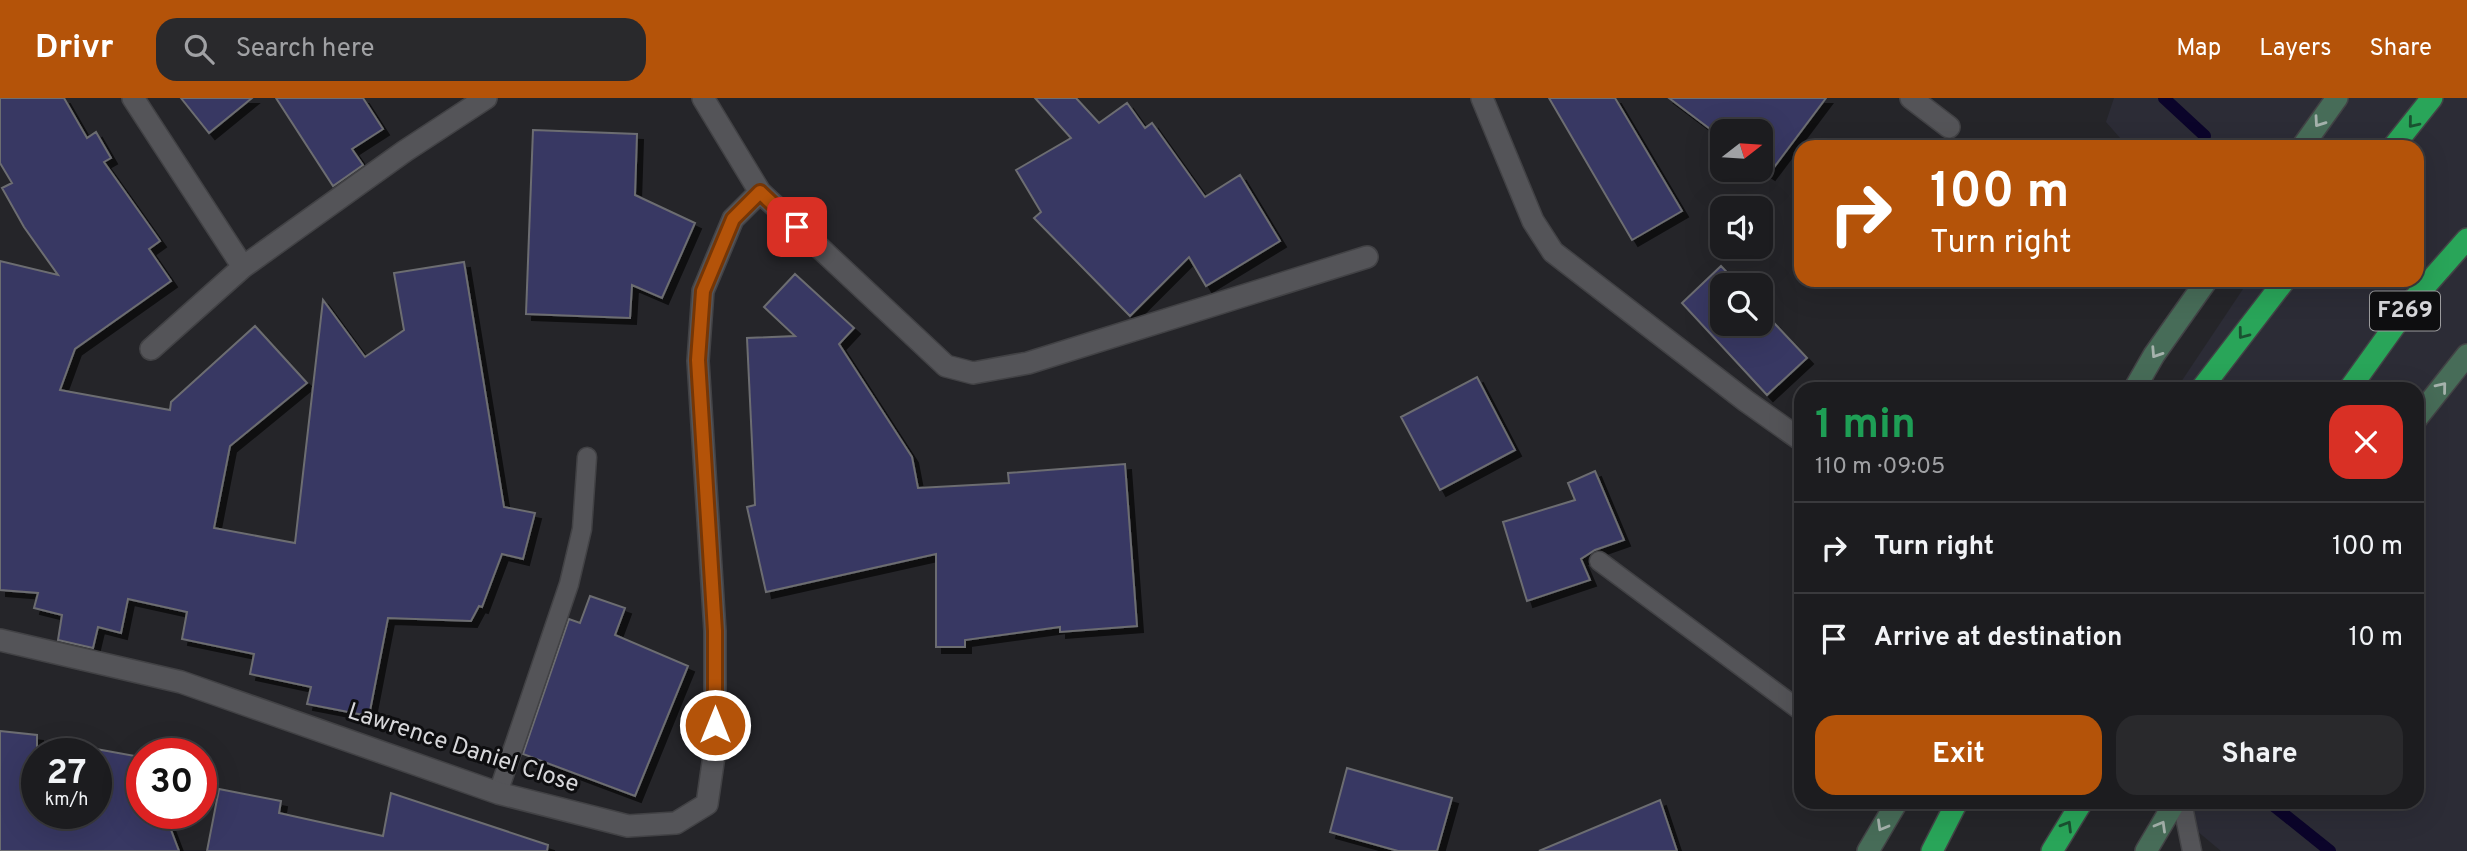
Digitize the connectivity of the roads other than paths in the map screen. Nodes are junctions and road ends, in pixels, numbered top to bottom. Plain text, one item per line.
1 (133, 98) edge
2 (486, 98) edge
3 (703, 98) edge
4 (1482, 98) edge
5 (1910, 98) edge
6 (2337, 98) edge
7 (2432, 98) edge
8 (1950, 127) dead end
9 (2307, 140) edge
10 (2399, 140) edge
11 (760, 192) junction
12 (2467, 239) edge
13 (1367, 257) dead end
14 (243, 267) junction
15 (2202, 287) edge
16 (2280, 287) edge
17 (151, 349) dead end
18 (2467, 355) edge
19 (2138, 382) edge
20 (2207, 382) edge
21 (2354, 382) edge
22 (2424, 409) edge
23 (1794, 435) edge
24 (587, 457) dead end
25 (1599, 561) dead end
26 (0, 640) edge
27 (1794, 706) edge
28 (498, 793) junction
29 (1892, 809) edge
30 (1953, 809) edge
31 (2078, 809) edge
32 (2171, 809) edge
33 (2183, 809) edge
34 (1868, 851) edge
35 (1932, 851) edge
36 (2052, 851) edge
37 (2146, 851) edge
38 (2192, 851) edge

1 - 14 street
2 - 14 street
3 - 11 street
4 - 23 street
5 - 8 street
6 -> 9 main road
7 -> 10 highway
11 - 13 street
11 - 28 street, Lawrence Daniel Close
12 - 21 highway, F269
14 - 17 street
15 -> 19 main road
16 -> 20 highway
22 -> 18 main road
24 - 28 lane
25 - 27 lane
26 - 28 street, Lawrence Daniel Close
29 -> 34 main road
30 - 35 highway
36 -> 31 highway
37 -> 32 main road
33 - 38 lane

